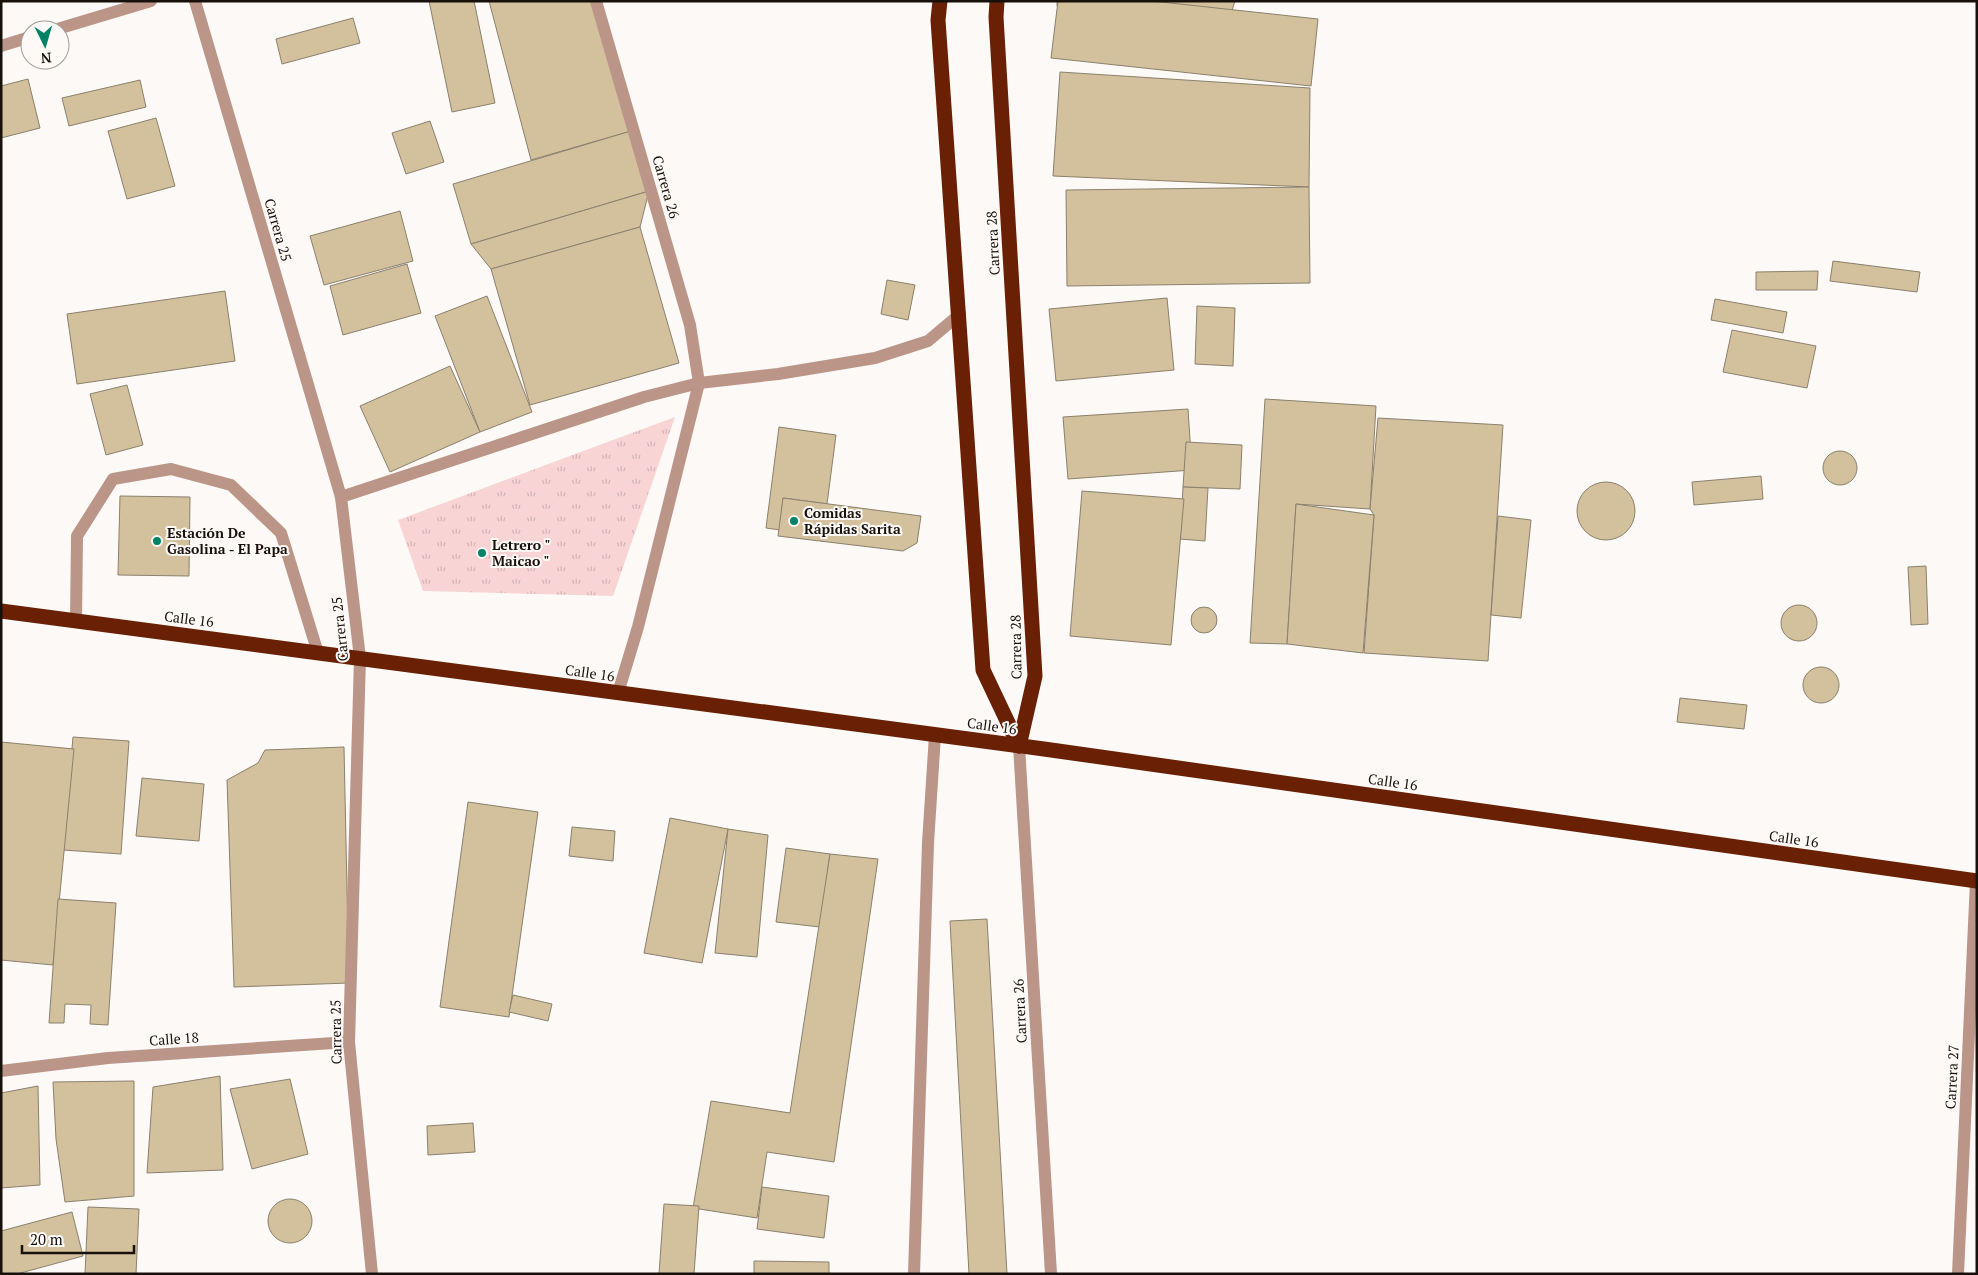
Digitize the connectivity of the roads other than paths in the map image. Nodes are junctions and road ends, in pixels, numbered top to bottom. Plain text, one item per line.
1 (151, 1) edge
2 (195, 1) edge
3 (596, 1) edge
4 (940, 1) edge
5 (997, 1) edge
6 (70, 25) edge
7 (20, 40) edge
8 (1, 46) edge
9 (960, 314) junction
10 (699, 383) junction
11 (341, 497) junction
12 (1, 611) edge
13 (76, 621) junction
14 (318, 653) junction
15 (360, 658) junction
16 (618, 693) junction
17 (935, 735) junction
18 (1019, 746) junction
19 (1976, 881) edge
20 (349, 1042) junction
21 (1, 1072) edge
22 (372, 1274) edge
23 (914, 1274) edge
24 (1051, 1274) edge
25 (1958, 1274) edge

1 - 6 street
2 - 11 street, Carrera 25
3 - 10 street, Carrera 26
4 - 9 highway, Carrera 28
5 - 18 highway, Carrera 28
7 - 8 street
9 - 10 street
9 - 18 highway, Carrera 28
10 - 11 street
10 - 16 street
11 - 15 street, Carrera 25
12 - 13 highway, Calle 16
13 - 14 highway, Calle 16
13 - 14 street
14 - 15 highway, Calle 16
15 - 16 highway, Calle 16
15 - 20 street, Carrera 25
16 - 17 highway, Calle 16
17 - 18 highway, Calle 16
17 - 23 street
18 - 19 highway, Calle 16
18 - 24 street, Carrera 26
19 - 25 street, Carrera 27
20 - 21 street, Calle 18
20 - 22 street, Carrera 25

